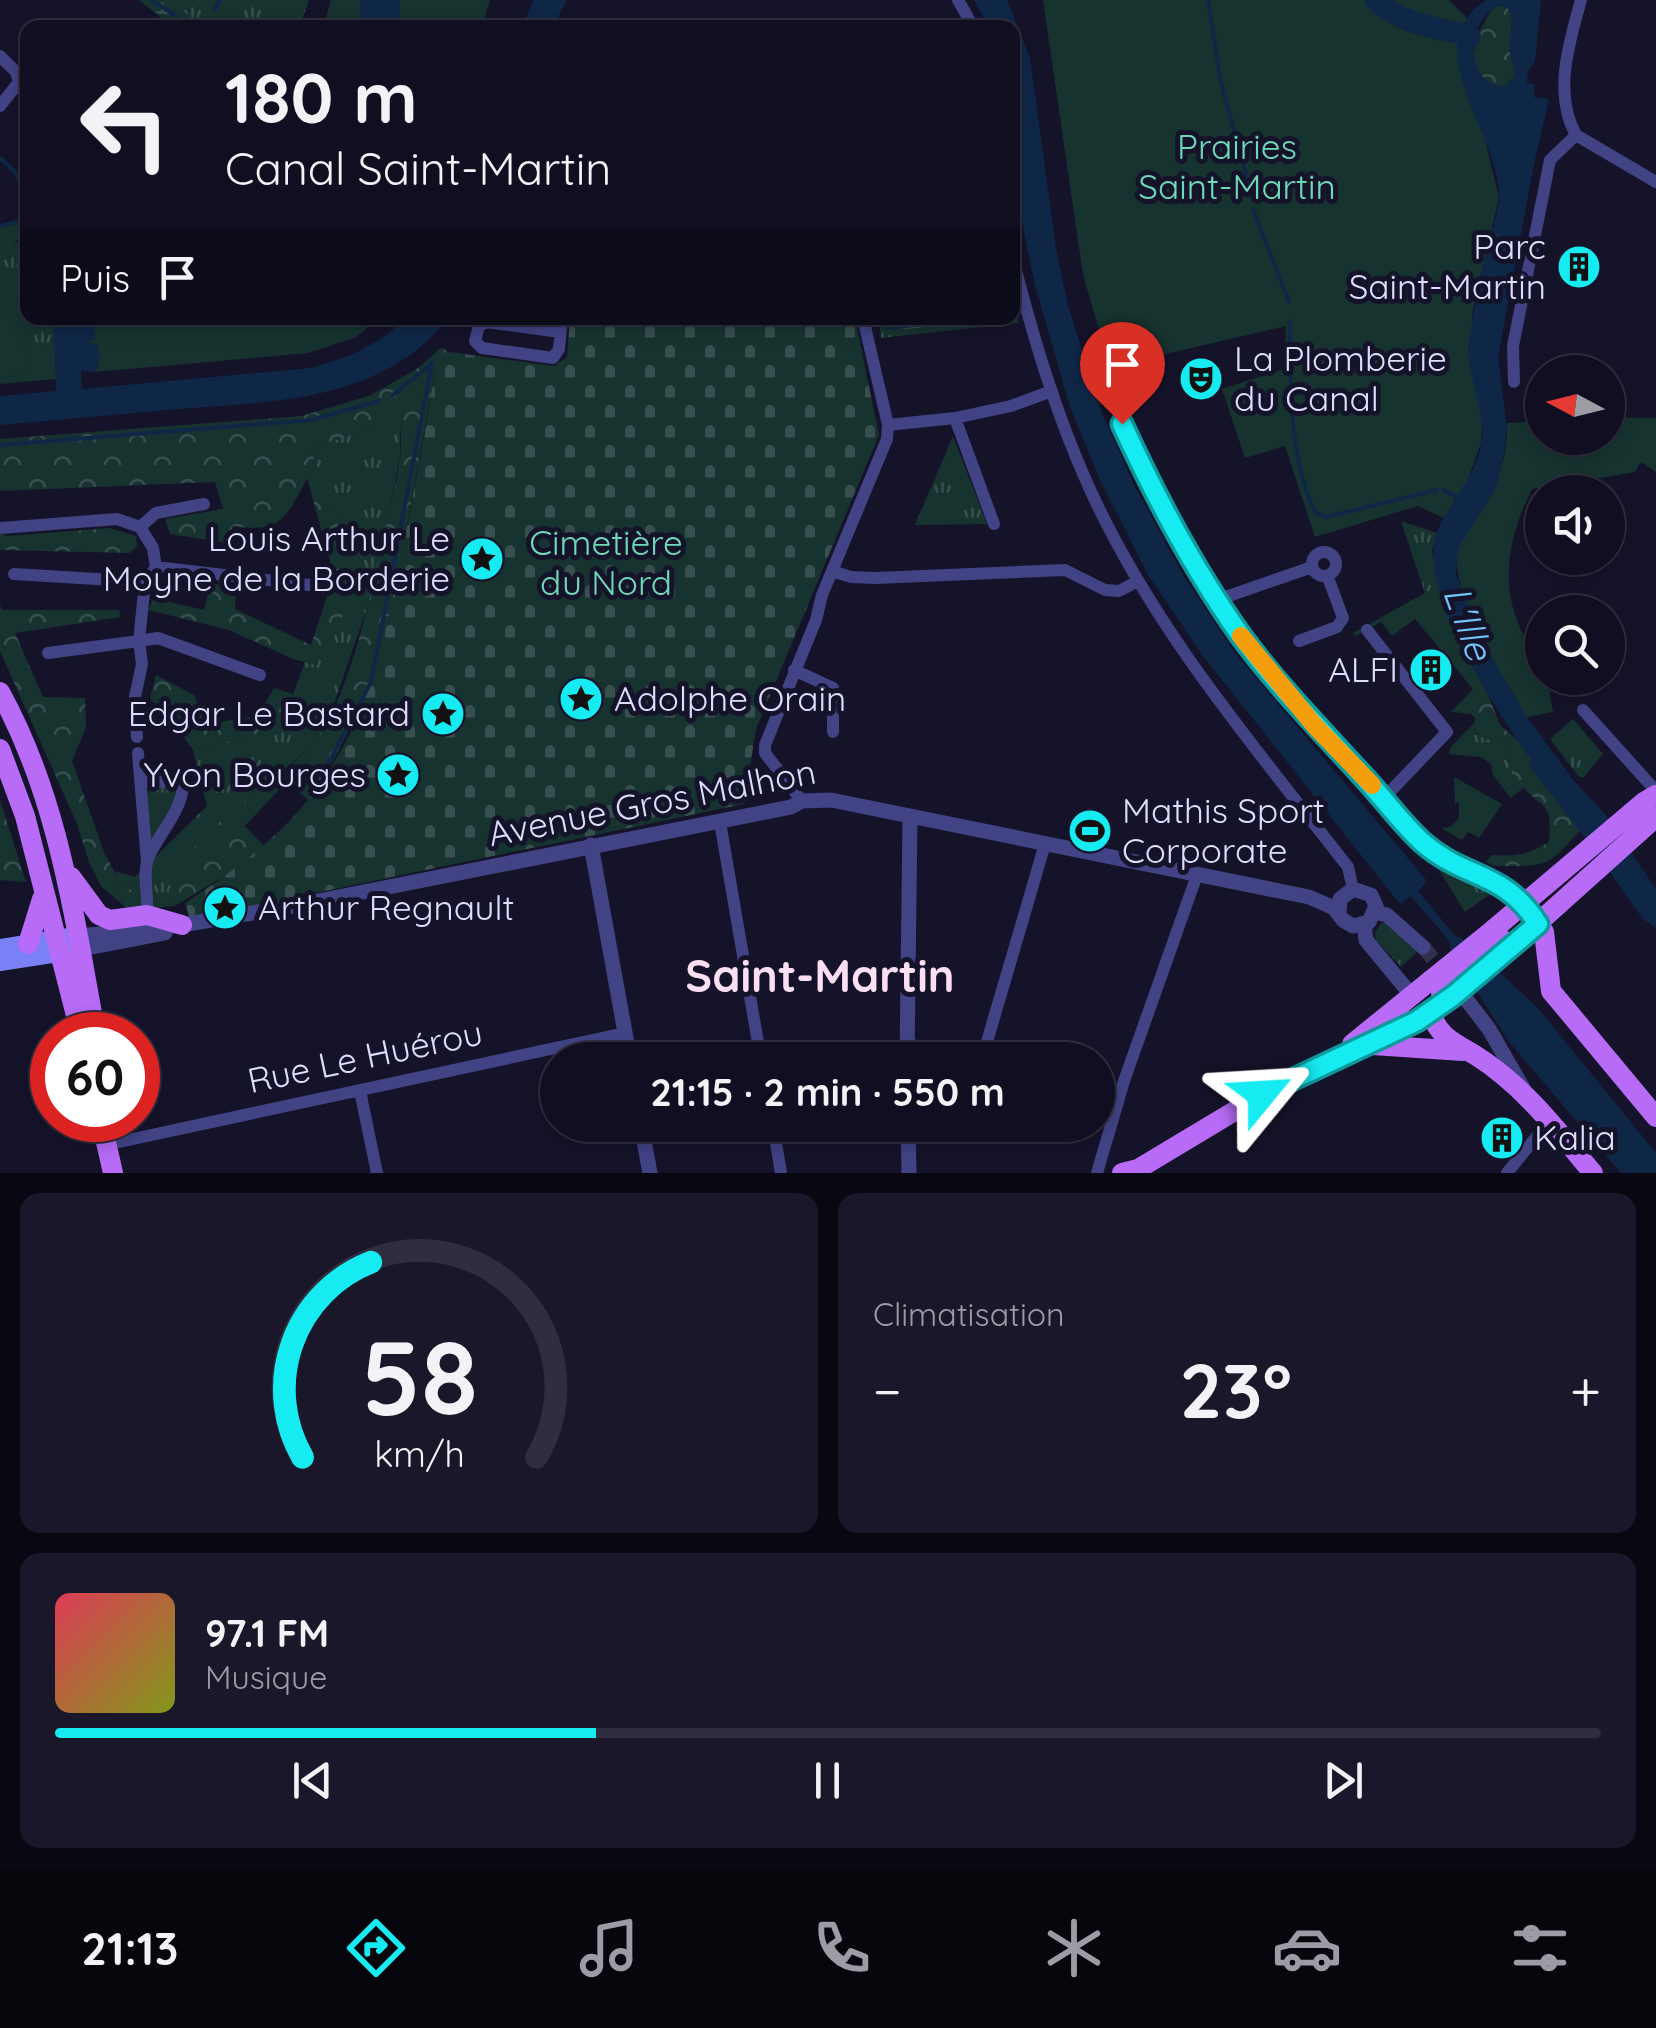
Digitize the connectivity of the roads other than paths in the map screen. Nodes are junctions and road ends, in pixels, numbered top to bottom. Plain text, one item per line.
1 (1581, 0) edge
2 (0, 56) edge
3 (0, 106) edge
4 (1576, 135) junction
5 (1656, 182) edge
6 (1020, 281) edge
7 (481, 325) edge
8 (561, 325) edge
9 (865, 325) edge
10 (1106, 381) dead end
11 (1514, 382) dead end
12 (1052, 391) junction
13 (954, 418) junction
14 (888, 425) junction
15 (204, 504) dead end
16 (994, 524) dead end
17 (140, 527) junction
18 (1, 528) edge
19 (156, 567) junction
20 (1312, 567) junction
21 (832, 571) junction
22 (14, 574) dead end
23 (1327, 575) junction
24 (1138, 580) junction
25 (145, 582) junction
26 (318, 586) dead end
27 (1217, 600) junction
28 (1366, 630) dead end
29 (139, 641) junction
30 (1299, 641) dead end
31 (48, 654) dead end
32 (794, 670) junction
33 (260, 675) dead end
34 (0, 692) edge
35 (1583, 710) dead end
36 (833, 732) dead end
37 (137, 737) dead end
38 (0, 746) edge
39 (138, 753) dead end
40 (141, 782) junction
41 (1656, 794) edge
42 (1384, 798) junction
43 (802, 801) junction
44 (910, 817) junction
45 (1656, 817) edge
46 (720, 822) junction
47 (1630, 827) junction
48 (1046, 844) junction
49 (591, 845) junction
50 (146, 862) junction
51 (66, 872) junction
52 (1197, 875) junction
53 (1348, 891) junction
54 (44, 892) junction
55 (1309, 897) junction
56 (1338, 912) junction
57 (147, 915) junction
58 (1370, 918) junction
59 (182, 925) junction
60 (1516, 925) junction
61 (28, 944) junction
62 (69, 944) junction
63 (1424, 946) tunnel mouth
64 (0, 948) edge
65 (0, 962) edge
66 (1448, 992) junction
67 (1412, 996) junction
68 (78, 1012) edge
69 (88, 1012) edge
70 (1430, 1012) junction
71 (624, 1032) junction
72 (626, 1042) edge
73 (759, 1042) edge
74 (908, 1042) edge
75 (987, 1042) edge
76 (1371, 1045) junction
77 (1477, 1056) junction
78 (1330, 1060) junction
79 (360, 1090) junction
80 (1528, 1097) junction
81 (1656, 1118) edge
82 (1549, 1120) junction
83 (160, 1133) edge
84 (106, 1142) edge
85 (119, 1142) edge
86 (644, 1142) edge
87 (776, 1142) edge
88 (908, 1142) edge
89 (113, 1173) edge
90 (126, 1173) edge
91 (377, 1173) edge
92 (650, 1173) edge
93 (781, 1173) edge
94 (909, 1173) edge
95 (1097, 1173) edge
96 (1122, 1173) edge
97 (1507, 1173) edge
98 (1593, 1173) edge

1 - 4 street
2 - 3 street
4 - 5 street
4 - 11 street
6 - 12 street
7 - 8 street
9 - 14 street
10 - 27 street
12 - 13 street
12 - 24 street
13 - 14 street
13 - 16 street
14 - 21 street
15 - 17 street
17 - 18 street
17 - 19 street
19 - 25 street
19 - 26 street
20 - 23 street
20 - 23 street
20 - 27 street
21 - 24 street
21 - 32 street
22 - 25 street
23 - 30 street
24 - 53 street
25 - 29 street
27 - 42 street
28 - 42 street
29 - 31 street
29 - 33 street
29 - 37 street
32 - 36 street
32 - 43 street
34 - 51 main road
35 - 41 street
38 - 54 main road
38 - 62 main road
39 - 40 street
40 - 50 street
40 - 50 street
41 - 47 main road
42 - 60 street
43 - 44 street, Avenue Gros Malhon
43 - 46 street, Avenue Gros Malhon
44 - 48 street, Avenue Gros Malhon
44 - 74 street
45 - 47 main road
46 - 49 street, Avenue Gros Malhon
46 - 73 street
47 - 60 main road
48 - 52 street, Avenue Gros Malhon
48 - 75 street
49 - 59 street, Avenue Gros Malhon
49 - 71 street
50 - 57 street
51 - 57 main road
51 - 62 main road
52 - 55 street, Avenue Gros Malhon
52 - 95 street
53 - 55 street, Avenue Gros Malhon
53 - 56 street
53 - 58 street
54 - 61 main road
54 - 62 main road
55 - 56 street, Avenue Gros Malhon
56 - 58 street, Avenue Gros Malhon
57 - 59 main road
58 - 63 street
58 - 67 street
59 - 62 street, Avenue Gros Malhon
60 - 66 main road, bridge
60 - 81 main road
61 - 62 main road, Avenue Gros Malhon
61 - 64 main road, Avenue Gros Malhon
62 - 65 main road, Avenue Gros Malhon
62 - 68 main road
62 - 69 main road
66 - 67 main road
66 - 70 main road
66 - 80 street
67 - 78 main road
70 - 76 main road
70 - 77 main road
71 - 72 street
71 - 79 street, Rue Le Huérou
76 - 77 main road
76 - 78 main road
77 - 80 main road
78 - 96 main road
79 - 83 street, Rue Le Huérou
79 - 91 street
80 - 82 main road
82 - 97 street
82 - 98 main road
84 - 89 main road
85 - 90 main road
86 - 92 street
87 - 93 street
88 - 94 street

